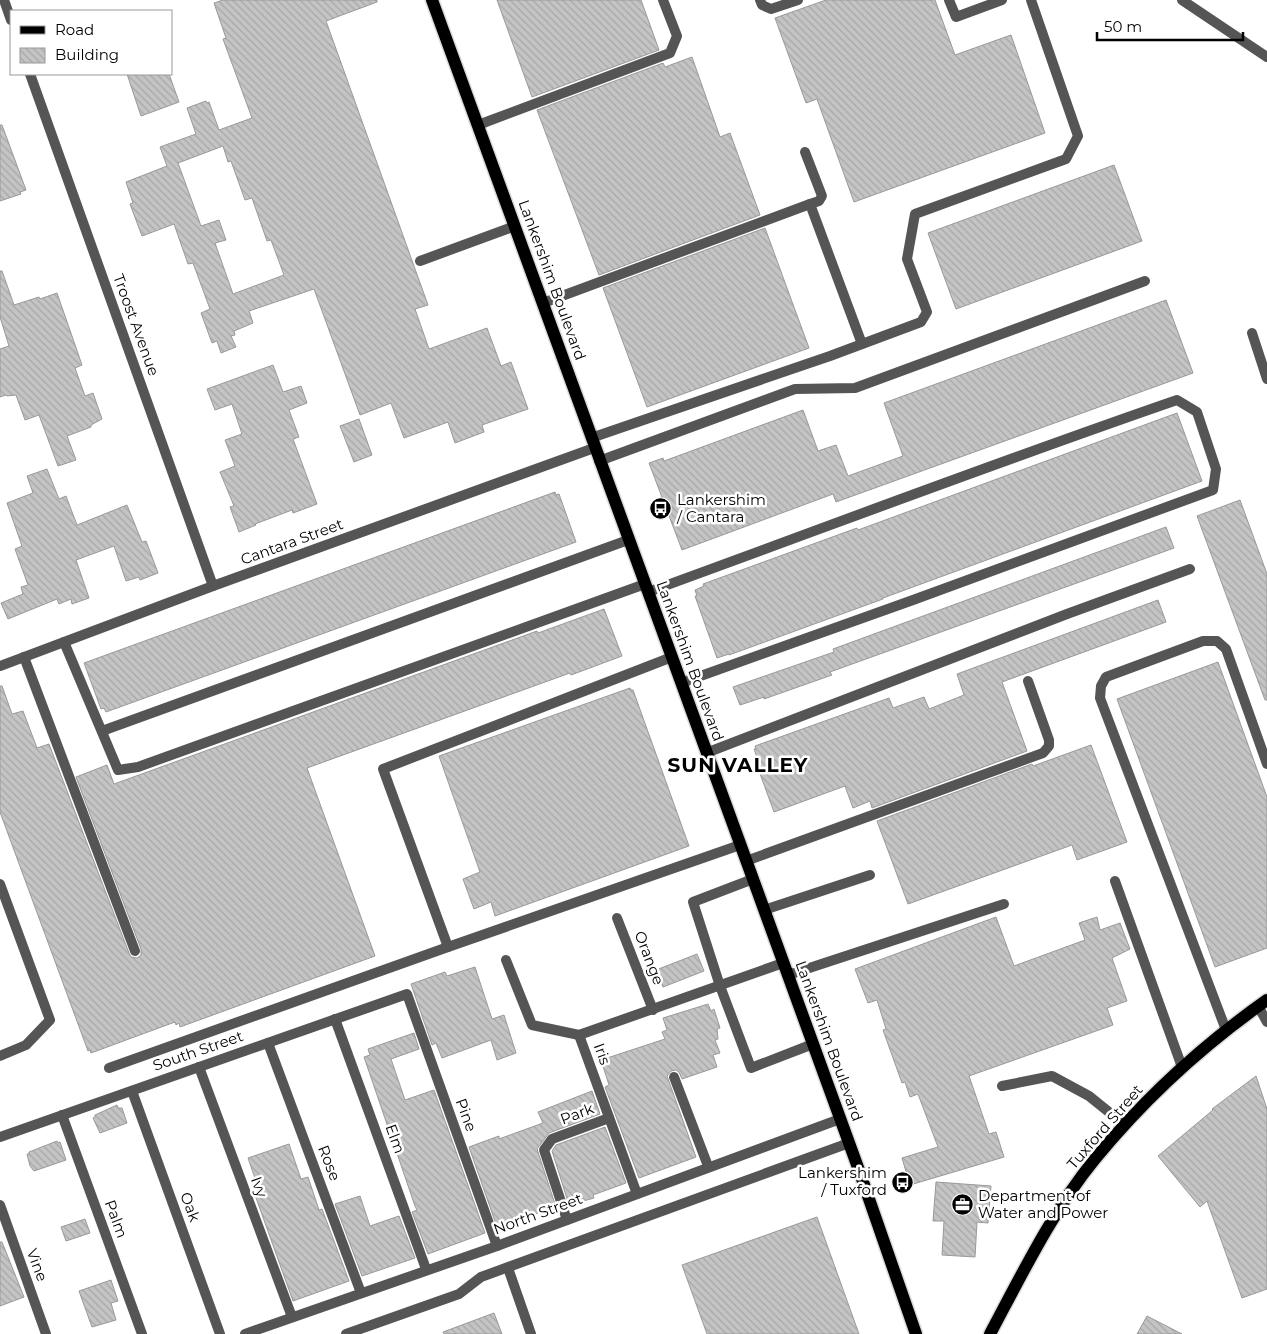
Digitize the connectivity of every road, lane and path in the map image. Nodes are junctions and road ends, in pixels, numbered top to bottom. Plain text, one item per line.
1 (4, 0) edge
2 (432, 0) edge
3 (663, 0) edge
4 (760, 0) edge
5 (798, 0) edge
6 (949, 0) edge
7 (1002, 0) edge
8 (1031, 0) edge
9 (1182, 0) edge
10 (10, 17) edge
11 (1267, 57) edge
12 (30, 75) edge
13 (478, 125) junction
14 (805, 152) dead end
15 (810, 204) junction
16 (515, 226) junction
17 (420, 261) dead end
18 (1145, 281) dead end
19 (543, 302) junction
20 (1252, 333) dead end
21 (862, 344) junction
22 (1267, 379) edge
23 (593, 443) junction
24 (599, 461) junction
25 (628, 540) junction
26 (1190, 569) dead end
27 (213, 586) junction
28 (647, 588) junction
29 (64, 642) junction
30 (24, 657) junction
31 (672, 657) junction
32 (0, 666) edge
33 (1028, 681) dead end
34 (681, 682) junction
35 (102, 731) junction
36 (706, 752) junction
37 (1267, 764) edge
38 (740, 845) junction
39 (746, 861) junction
40 (870, 875) dead end
41 (753, 879) junction
42 (1115, 882) dead end
43 (0, 884) edge
44 (1004, 904) dead end
45 (764, 910) junction
46 (617, 918) dead end
47 (448, 946) junction
48 (135, 951) dead end
49 (506, 960) dead end
50 (783, 963) junction
51 (788, 975) junction
52 (720, 986) junction
53 (407, 994) joint
54 (1262, 1003) edge
55 (652, 1010) junction
56 (335, 1019) junction
57 (1267, 1022) edge
58 (1226, 1030) junction
59 (579, 1035) junction
60 (268, 1043) junction
61 (813, 1044) junction
62 (0, 1056) edge
63 (199, 1067) junction
64 (1182, 1067) junction
65 (109, 1068) dead end
66 (674, 1077) dead end
67 (1002, 1086) dead end
68 (132, 1091) junction
69 (62, 1115) junction
70 (609, 1118) junction
71 (840, 1119) junction
72 (1125, 1125) junction
73 (0, 1137) edge
74 (849, 1143) junction
75 (708, 1166) junction
76 (637, 1194) junction
77 (0, 1205) edge
78 (567, 1220) junction
79 (497, 1246) junction
80 (508, 1268) junction
81 (426, 1269) junction
82 (362, 1293) junction
83 (292, 1317) junction
84 (46, 1334) edge
85 (142, 1334) edge
86 (220, 1334) edge
87 (245, 1334) edge
88 (346, 1334) edge
89 (531, 1334) edge
90 (916, 1334) edge
91 (990, 1334) edge

1 - 10 street
2 - 13 main road, Lankershim Boulevard
3 - 13 street
4 - 5 street
6 - 7 street
8 - 21 street, Cantara Street
9 - 11 street
12 - 27 street, Troost Avenue
13 - 16 main road, Lankershim Boulevard
14 - 15 street
15 - 19 street
15 - 21 street
16 - 17 street
16 - 19 main road, Lankershim Boulevard
18 - 24 street
19 - 23 main road, Lankershim Boulevard
20 - 22 street
21 - 23 street, Cantara Street
23 - 24 main road, Lankershim Boulevard
23 - 27 street, Cantara Street
24 - 25 main road, Lankershim Boulevard
25 - 28 main road, Lankershim Boulevard
25 - 35 street
26 - 36 street
27 - 29 street, Cantara Street
28 - 31 main road, Lankershim Boulevard
28 - 34 street
28 - 35 street
29 - 30 street, Cantara Street
29 - 35 street
30 - 32 street, Cantara Street
30 - 48 street
31 - 34 main road, Lankershim Boulevard
31 - 47 street
33 - 39 street
34 - 36 main road, Lankershim Boulevard
36 - 38 main road, Lankershim Boulevard
37 - 58 street
38 - 39 main road, Lankershim Boulevard
38 - 47 street
39 - 41 main road, Lankershim Boulevard
40 - 45 street
41 - 45 main road, Lankershim Boulevard
41 - 52 street
42 - 64 street
43 - 62 street
44 - 51 street
45 - 50 main road, Lankershim Boulevard
46 - 55 street, Orange
47 - 65 street
49 - 59 street, Iris
50 - 51 main road, Lankershim Boulevard
50 - 52 street
51 - 61 main road, Lankershim Boulevard
52 - 55 street
52 - 61 street
53 - 56 street, South Street
53 - 79 street, Pine
54 - 57 street
54 - 58 main road, Tuxford Street
55 - 59 street
56 - 60 street, South Street
56 - 81 street, Elm
58 - 64 main road, Tuxford Street
59 - 70 street, Iris
60 - 63 street, South Street
60 - 82 street, Rose
61 - 71 main road, Lankershim Boulevard
63 - 68 street, South Street
63 - 83 street, Ivy
64 - 72 main road, Tuxford Street
66 - 75 street
67 - 72 street
68 - 69 street, South Street
68 - 86 street, Oak
69 - 73 street, South Street
69 - 85 street, Palm
70 - 76 street, Iris
70 - 78 street, Park
71 - 74 main road, Lankershim Boulevard
71 - 75 street, North Street
72 - 91 main road, Tuxford Street
74 - 80 street
74 - 90 main road, Lankershim Boulevard
75 - 76 street, North Street
76 - 78 street, North Street
77 - 84 street, Vine
78 - 79 street, North Street
79 - 81 street, North Street
80 - 88 street
80 - 89 street
81 - 82 street, North Street
82 - 83 street, North Street
83 - 87 street, North Street

